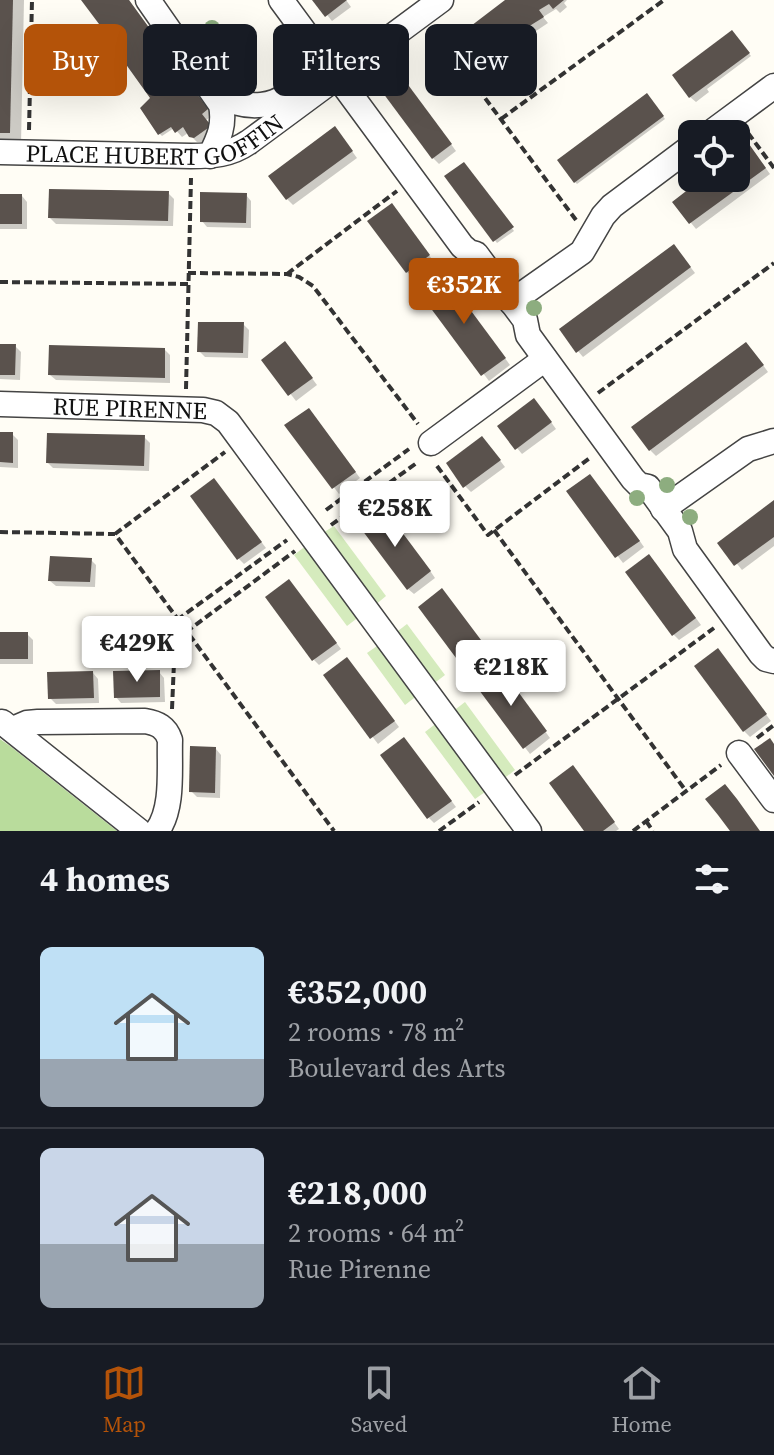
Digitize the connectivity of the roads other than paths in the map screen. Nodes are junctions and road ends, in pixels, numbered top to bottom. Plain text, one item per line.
1 (148, 0) edge
2 (281, 0) edge
3 (432, 7) edge
4 (165, 24) edge
5 (298, 24) edge
6 (409, 24) edge
7 (774, 86) edge
8 (216, 96) edge
9 (220, 96) edge
10 (284, 96) edge
11 (311, 96) edge
12 (352, 96) edge
13 (728, 120) edge
14 (0, 152) edge
15 (200, 156) junction
16 (678, 156) edge
17 (511, 302) junction
18 (545, 359) junction
19 (0, 404) edge
20 (774, 441) edge
21 (432, 448) road end
22 (663, 509) junction
23 (774, 661) edge
24 (6, 725) edge
25 (739, 753) road end
26 (774, 800) edge
27 (139, 831) edge
28 (157, 831) edge
29 (529, 831) edge

1 - 4 street
2 - 5 street
3 - 6 street, PLACE HUBERT GOFFIN
7 - 13 street
8 - 15 street
9 - 10 street
11 - 15 street, PLACE HUBERT GOFFIN
12 - 17 street
14 - 15 street, PLACE HUBERT GOFFIN
16 - 17 street
17 - 18 street
18 - 21 street
18 - 22 street
19 - 29 street, RUE PIRENNE
20 - 22 street
22 - 23 street
24 - 27 street
24 - 28 street
25 - 26 street

